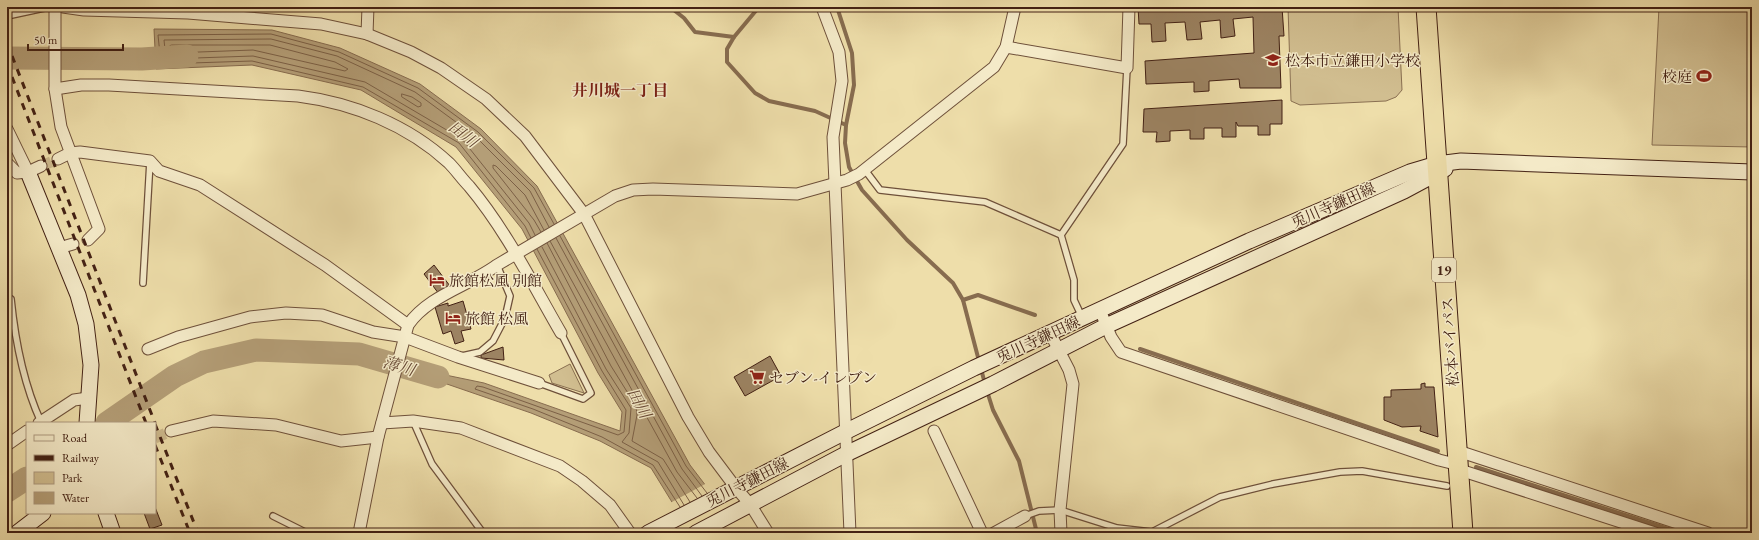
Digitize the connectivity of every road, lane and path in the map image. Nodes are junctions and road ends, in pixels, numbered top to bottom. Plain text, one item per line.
1 (368, 7) edge
2 (822, 7) edge
3 (1014, 7) edge
4 (1129, 7) edge
5 (1426, 7) edge
6 (55, 9) edge
7 (7, 16) edge
8 (366, 34) junction
9 (1006, 47) junction
10 (1127, 68) junction
11 (55, 86) junction
12 (7, 129) edge
13 (70, 153) junction
14 (58, 159) tunnel mouth
15 (150, 162) junction
16 (7, 163) edge
17 (1437, 168) junction
18 (35, 169) junction
19 (862, 172) junction
20 (1752, 172) edge
21 (835, 183) junction
22 (581, 216) junction
23 (1061, 235) junction
24 (88, 240) dead end
25 (518, 254) junction
26 (497, 265) junction
27 (143, 283) dead end
28 (7, 299) edge
29 (1100, 310) junction
30 (1082, 318) junction
31 (408, 325) junction
32 (1106, 326) junction
33 (561, 333) joint
34 (1050, 333) junction
35 (404, 341) junction
36 (148, 349) dead end
37 (1058, 350) junction
38 (458, 357) junction
39 (539, 383) joint
40 (88, 400) junction
41 (40, 422) edge
42 (87, 422) edge
43 (413, 422) junction
44 (382, 423) junction
45 (171, 431) tunnel mouth
46 (934, 431) dead end
47 (26, 432) edge
48 (845, 432) junction
49 (378, 437) junction
50 (7, 445) edge
51 (846, 454) junction
52 (1459, 462) junction
53 (1447, 486) dead end
54 (733, 490) junction
55 (747, 506) junction
56 (1060, 510) junction
57 (42, 514) edge
58 (106, 514) edge
59 (273, 516) dead end
60 (1025, 516) joint
61 (17, 533) edge
62 (113, 533) edge
63 (307, 533) edge
64 (359, 533) edge
65 (483, 533) edge
66 (630, 533) edge
67 (648, 533) edge
68 (696, 533) edge
69 (768, 533) edge
70 (850, 533) edge
71 (982, 533) edge
72 (994, 533) edge
73 (1061, 533) edge
74 (1463, 533) edge
75 (1655, 533) edge
76 (1708, 533) edge

1 - 8 street
2 - 21 street
3 - 9 street
4 - 10 street
5 - 17 highway, 松本バイパス / 19
6 - 7 lane
6 - 8 street
6 - 11 street
8 - 22 street
9 - 10 street
9 - 19 street
10 - 23 lane
11 - 13 street
11 - 25 street
12 - 18 street
13 - 14 street
13 - 15 street
13 - 24 street
15 - 27 lane
15 - 31 street
16 - 18 street
17 - 20 main road
17 - 29 main road, 兎川寺鎌田線
17 - 32 main road, 兎川寺鎌田線
17 - 52 highway, 松本バイパス / 19
18 - 40 main road
19 - 21 street
19 - 23 lane
21 - 22 street
21 - 48 street
22 - 25 street
22 - 54 street
23 - 30 lane
25 - 26 street
25 - 33 street
26 - 31 street
26 - 38 lane
28 - 41 lane
29 - 30 main road, 兎川寺鎌田線
29 - 32 street
30 - 34 main road, 兎川寺鎌田線
31 - 35 street
32 - 37 main road, 兎川寺鎌田線
32 - 52 street
33 - 39 lane
34 - 37 street
34 - 48 main road, 兎川寺鎌田線
35 - 36 street
35 - 38 street
35 - 44 street
37 - 51 main road, 兎川寺鎌田線
37 - 56 street
38 - 39 street
40 - 41 street
40 - 42 main road
43 - 44 street
43 - 65 lane
43 - 66 street
44 - 49 street
45 - 49 street
46 - 71 street
47 - 50 street
48 - 51 street
48 - 54 main road, 兎川寺鎌田線
49 - 64 street
51 - 55 main road, 兎川寺鎌田線
51 - 70 street
52 - 74 highway, 松本バイパス / 19
52 - 75 street
52 - 76 street
53 - 56 lane
54 - 55 street
54 - 67 main road, 兎川寺鎌田線
55 - 68 main road, 兎川寺鎌田線
55 - 69 street
56 - 60 lane
56 - 73 street
57 - 61 main road
58 - 62 main road
59 - 63 lane
60 - 72 street

